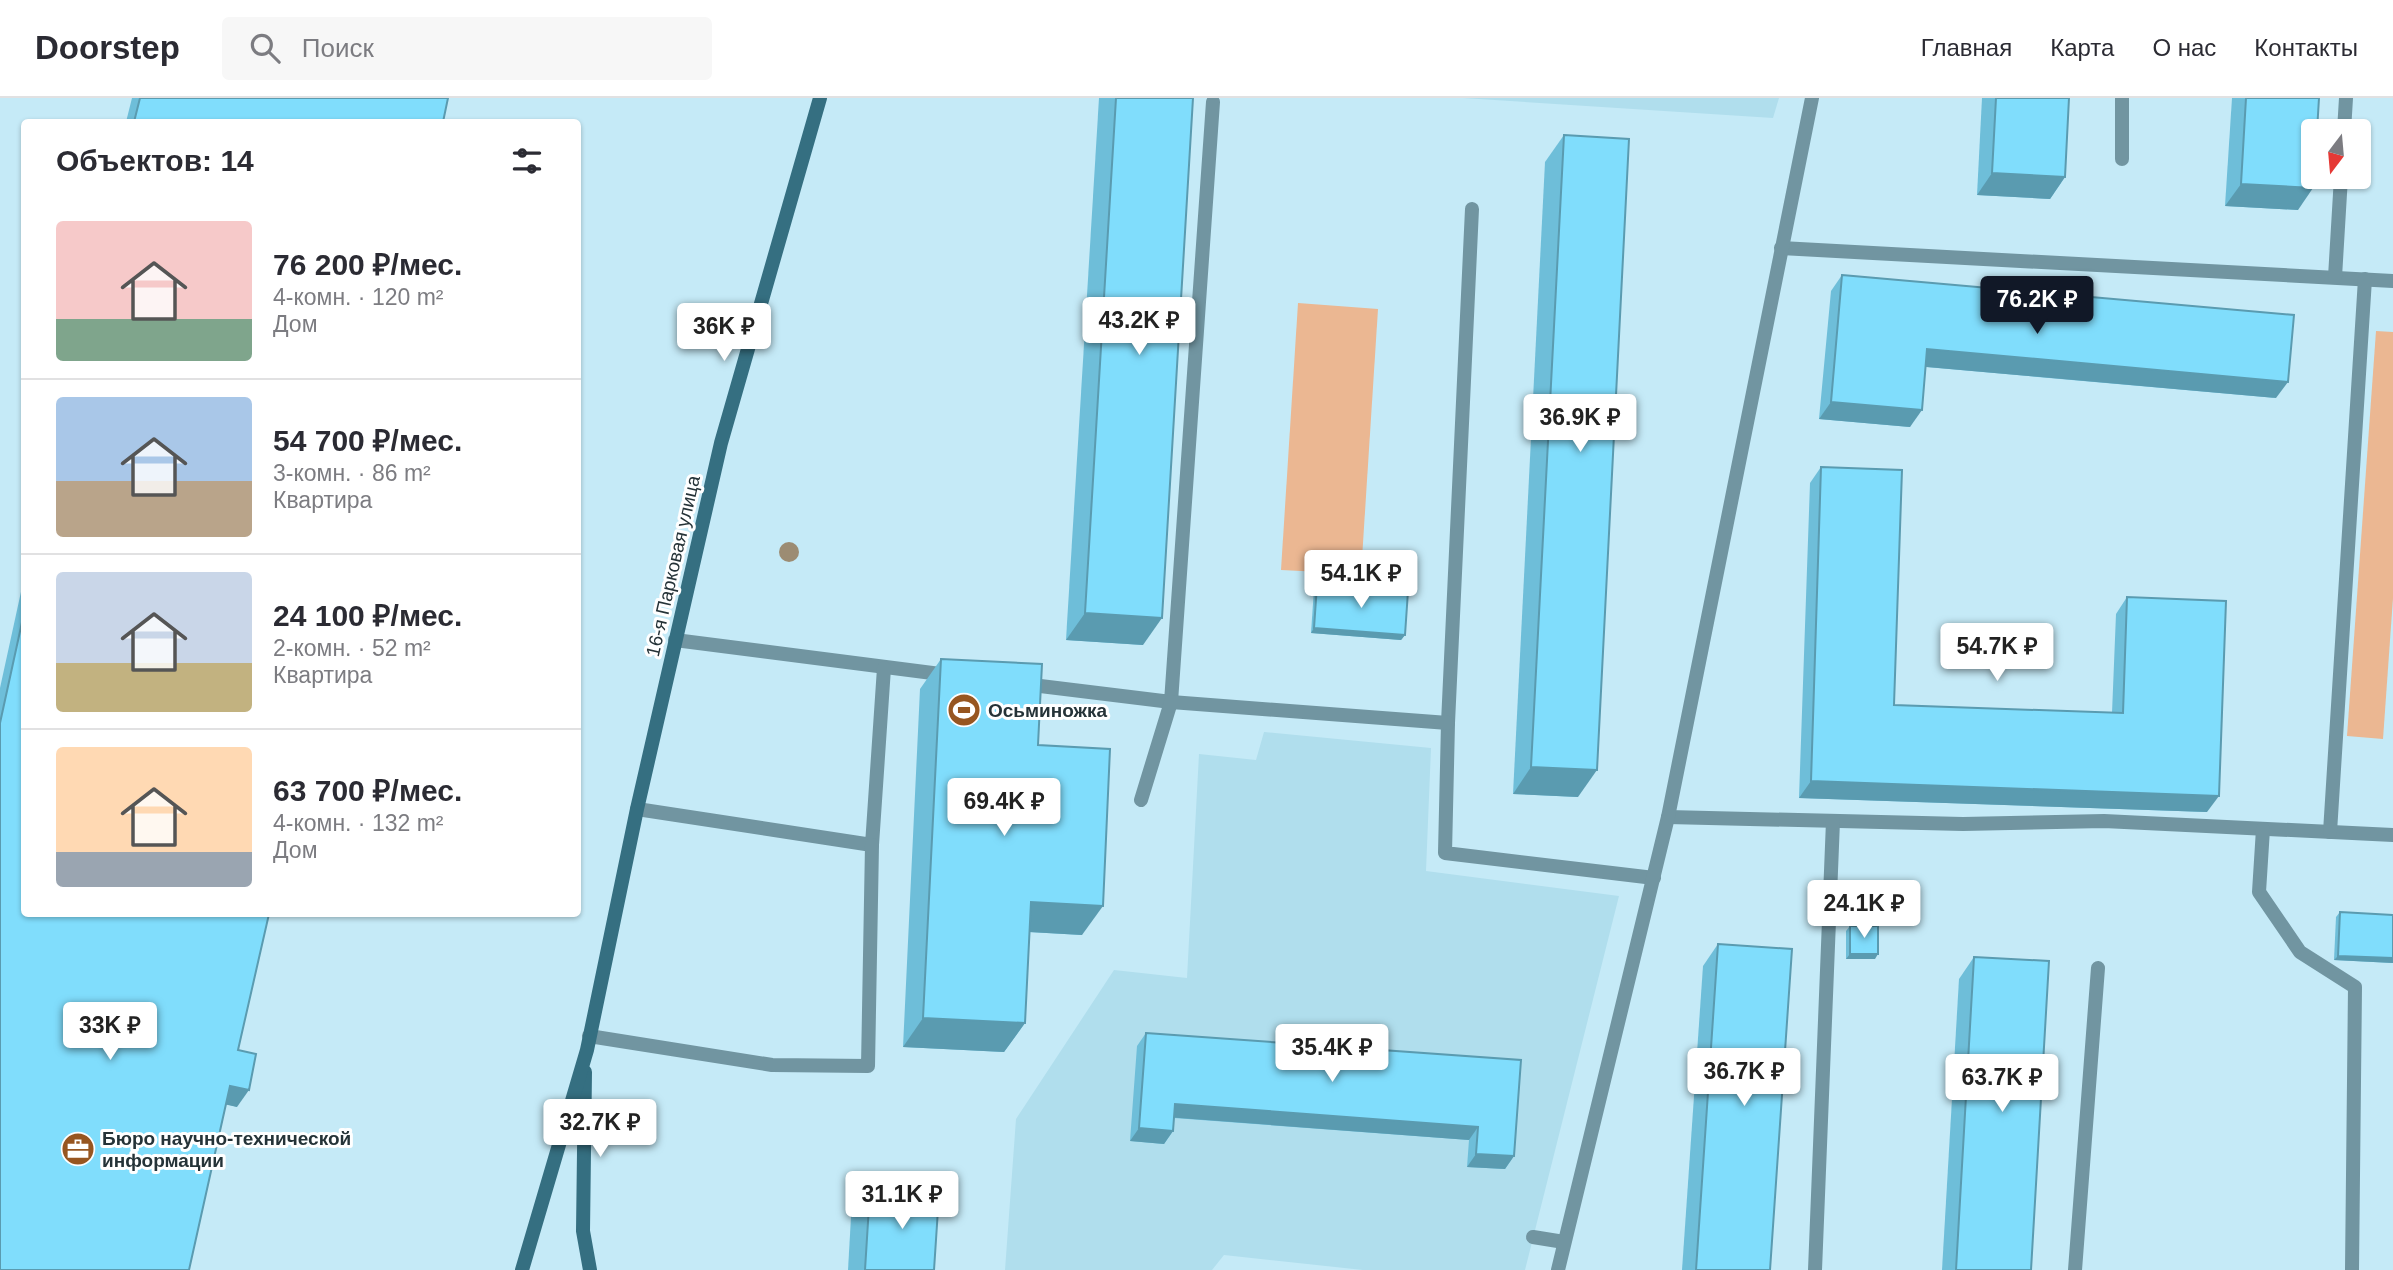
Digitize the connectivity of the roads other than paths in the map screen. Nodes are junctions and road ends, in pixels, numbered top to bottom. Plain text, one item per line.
1 (820, 98) edge
2 (1812, 98) edge
3 (2122, 98) edge
4 (2346, 98) edge
5 (1213, 102) dead end
6 (2345, 119) edge
7 (2122, 159) dead end
8 (2341, 189) edge
9 (1472, 209) dead end
10 (1781, 248) junction
11 (2335, 277) junction
12 (2365, 279) junction
13 (2393, 281) edge
14 (676, 640) junction
15 (884, 668) junction
16 (966, 678) edge
17 (1007, 682) edge
18 (1171, 702) junction
19 (1448, 723) junction
20 (1140, 800) dead end
21 (637, 809) junction
22 (1668, 817) junction
23 (1833, 821) junction
24 (2263, 829) junction
25 (2330, 832) junction
26 (2393, 835) edge
27 (872, 845) junction
28 (1654, 878) junction
29 (2098, 968) dead end
30 (588, 1043) junction
31 (1533, 1237) dead end
32 (1564, 1242) junction
33 (522, 1270) edge
34 (590, 1270) edge
35 (1558, 1270) edge
36 (1815, 1270) edge
37 (2076, 1270) edge
38 (2352, 1270) edge

1 - 14 main road, 16-я Парковая улица
2 - 10 lane
3 - 7 lane
4 - 6 lane
5 - 18 lane
8 - 11 lane
9 - 19 lane
10 - 11 lane
10 - 22 lane
11 - 12 lane
12 - 13 lane
12 - 25 lane
14 - 15 lane
14 - 21 main road, 16-я Парковая улица
15 - 16 lane
15 - 27 lane
17 - 18 lane
18 - 19 lane
18 - 20 lane
19 - 28 lane
21 - 27 lane
21 - 30 main road, 16-я Парковая улица
22 - 23 lane
22 - 28 lane
23 - 24 lane
23 - 36 lane
24 - 25 lane
24 - 38 lane
25 - 26 lane
27 - 30 lane
28 - 32 lane
29 - 37 lane
30 - 33 main road, 16-я Парковая улица
30 - 34 main road, 16-я Парковая улица
31 - 32 lane
32 - 35 lane

